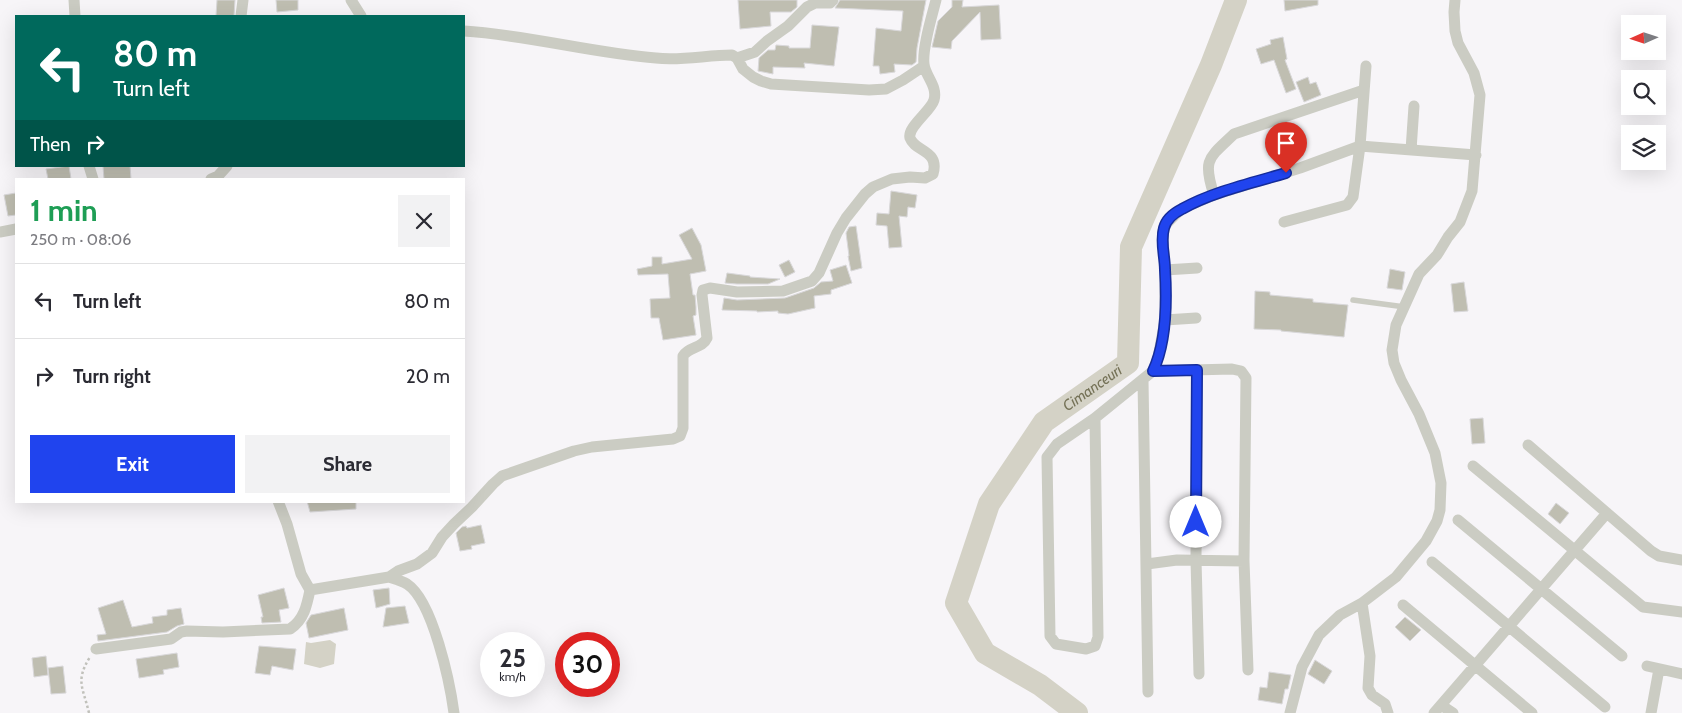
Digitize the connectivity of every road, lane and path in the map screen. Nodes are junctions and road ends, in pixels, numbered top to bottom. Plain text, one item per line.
1 (74, 0) edge
2 (243, 0) edge
3 (351, 0) edge
4 (833, 0) edge
5 (936, 0) edge
6 (1455, 0) edge
7 (75, 15) edge
8 (241, 15) edge
9 (360, 15) edge
10 (465, 31) edge
11 (737, 58) junction
12 (924, 66) junction
13 (1366, 66) dead end
14 (1364, 90) junction
15 (1414, 106) dead end
16 (1360, 146) junction
17 (1411, 150) junction
18 (1476, 155) junction
19 (226, 167) edge
20 (213, 178) edge
21 (1214, 195) junction
22 (1284, 222) dead end
23 (15, 228) edge
24 (0, 232) edge
25 (1196, 268) dead end
26 (1166, 270) junction
27 (1353, 300) dead end
28 (1405, 307) junction
29 (1196, 318) dead end
30 (1165, 320) junction
31 (1197, 370) junction
32 (1153, 371) junction
33 (1143, 380) junction
34 (1095, 418) junction
35 (1528, 444) dead end
36 (1473, 466) dead end
37 (279, 503) edge
38 (1607, 513) junction
39 (1458, 520) dead end
40 (1574, 550) junction
41 (1196, 560) junction
42 (1682, 560) edge
43 (1244, 561) junction
44 (1432, 562) dead end
45 (1147, 564) junction
46 (389, 577) junction
47 (1541, 589) junction
48 (310, 590) junction
49 (1362, 603) junction
50 (1403, 605) dead end
51 (1682, 612) edge
52 (1509, 626) junction
53 (96, 650) joint
54 (1622, 656) dead end
55 (1475, 665) junction
56 (1647, 666) dead end
57 (1659, 669) junction
58 (1248, 670) dead end
59 (1199, 674) dead end
60 (1682, 674) edge
61 (1148, 692) dead end
62 (1605, 707) dead end
63 (1438, 709) edge
64 (89, 713) edge
65 (454, 713) edge
66 (1290, 713) edge
67 (1388, 713) edge
68 (1453, 713) edge
69 (1532, 713) edge
70 (1651, 713) edge

1 - 7 street
2 - 8 street
3 - 9 street
4 - 11 street
5 - 12 street
6 - 18 street
10 - 11 street
11 - 12 street
12 - 46 street
13 - 14 street
14 - 16 street
14 - 21 street
15 - 17 street
16 - 17 street
16 - 21 street
16 - 22 street
17 - 18 street
18 - 28 street
19 - 20 street
21 - 26 street
23 - 24 street
25 - 26 street
26 - 30 street
27 - 28 lane
28 - 49 street
29 - 30 street
30 - 32 street
31 - 32 street
31 - 41 street
31 - 43 street
32 - 33 street
33 - 34 street
33 - 45 street
34 - 34 street
35 - 38 street
36 - 40 street
37 - 48 street
38 - 40 street
38 - 42 street
39 - 47 street
40 - 47 street
40 - 51 street
41 - 43 street
41 - 45 street
41 - 59 street
43 - 58 street
44 - 52 street
45 - 61 street
46 - 48 street
46 - 65 street
47 - 52 street
47 - 54 street
48 - 53 street
49 - 66 street
49 - 67 street
50 - 55 street
52 - 55 street
52 - 62 street
53 - 64 path
55 - 63 street
55 - 69 street
56 - 57 street
57 - 60 street
57 - 70 street
63 - 68 street

